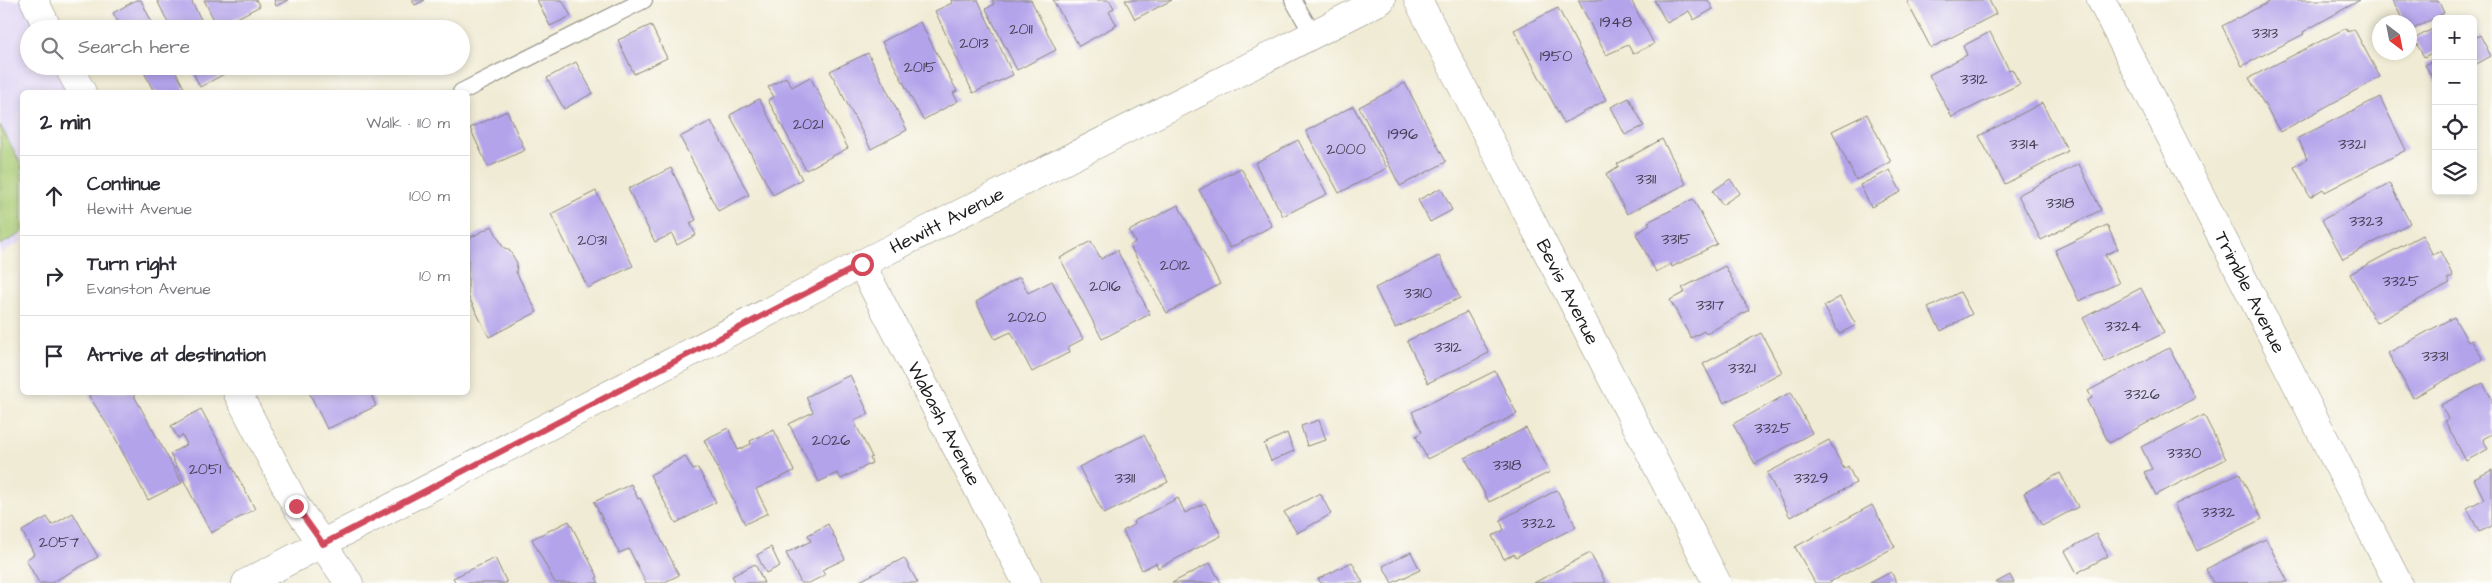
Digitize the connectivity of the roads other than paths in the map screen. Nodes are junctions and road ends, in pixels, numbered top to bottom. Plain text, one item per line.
1 (34, 0) edge
2 (644, 0) edge
3 (1293, 0) edge
4 (1381, 0) edge
5 (1418, 0) edge
6 (2101, 0) edge
7 (44, 20) edge
8 (1312, 35) junction
9 (73, 75) edge
10 (81, 90) edge
11 (465, 90) edge
12 (862, 264) junction
13 (239, 395) edge
14 (323, 544) junction
15 (246, 583) edge
16 (349, 583) edge
17 (1027, 583) edge
18 (1717, 583) edge
19 (2398, 583) edge

1 - 7 street
2 - 11 lane
3 - 8 lane
4 - 8 street, Hewitt Avenue
5 - 18 street, Bevis Avenue
6 - 19 street, Trimble Avenue
8 - 12 street, Hewitt Avenue
9 - 10 street
12 - 14 street, Hewitt Avenue
12 - 17 street, Wabash Avenue
13 - 14 street
14 - 15 street, Hewitt Avenue
14 - 16 street

